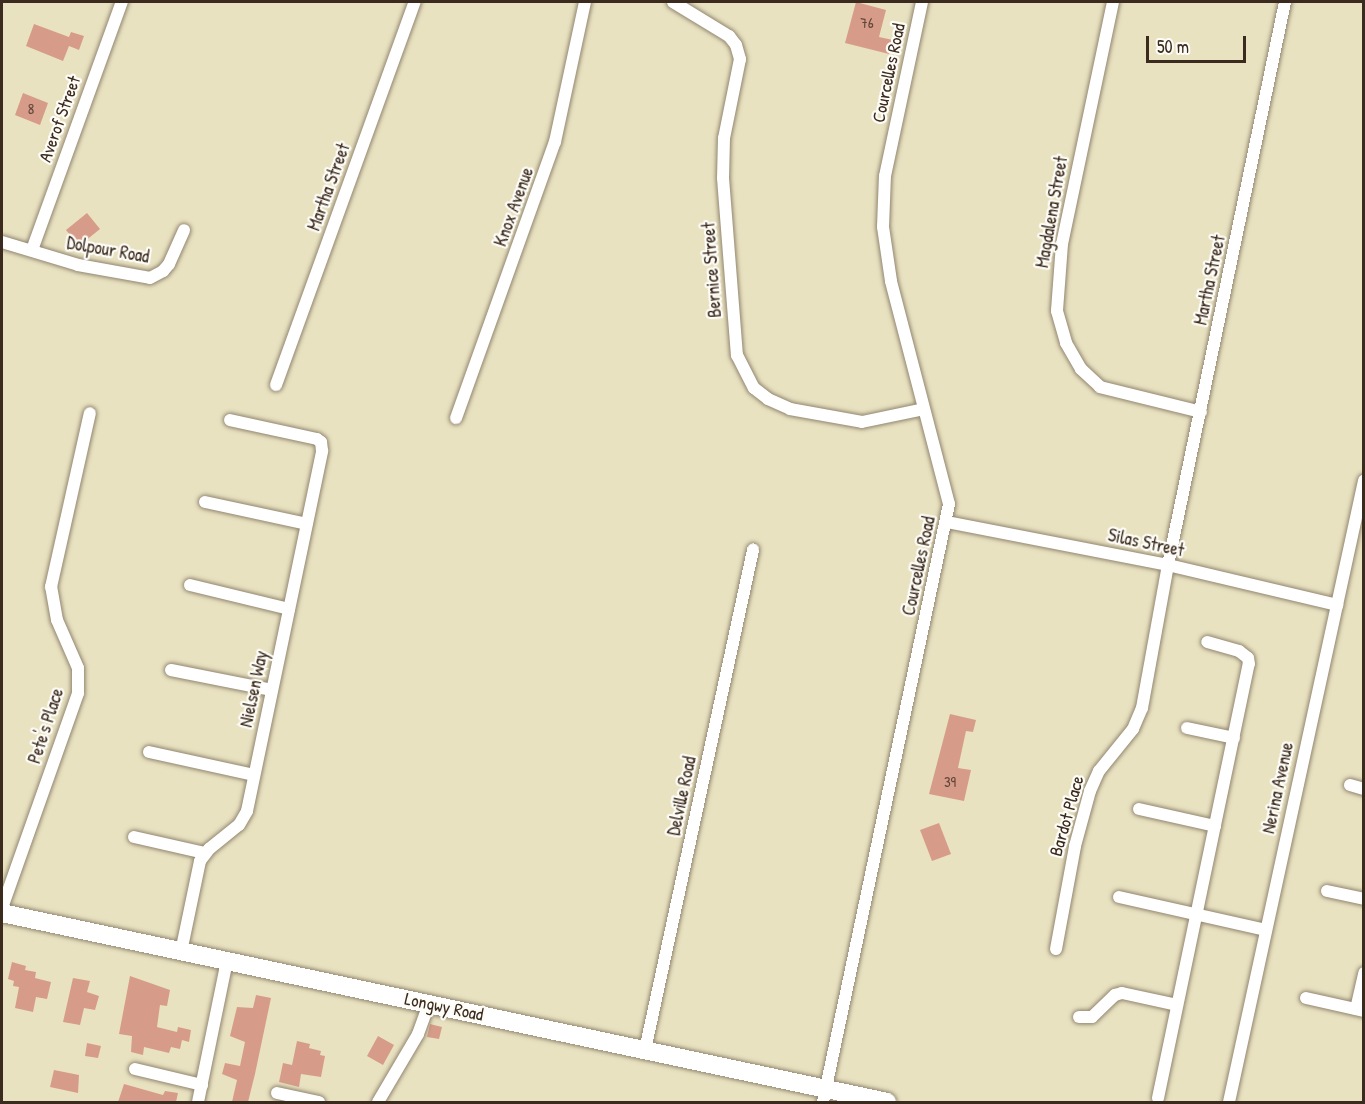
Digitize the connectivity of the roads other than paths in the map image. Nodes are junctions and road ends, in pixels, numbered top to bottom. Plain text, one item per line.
1 (122, 2) edge
2 (416, 2) edge
3 (585, 2) edge
4 (673, 2) edge
5 (922, 2) edge
6 (1113, 2) edge
7 (1285, 2) edge
8 (184, 230) dead end
9 (2, 242) edge
10 (32, 250) junction
11 (276, 385) dead end
12 (924, 409) junction
13 (1201, 412) junction
14 (90, 413) dead end
15 (456, 418) dead end
16 (231, 420) dead end
17 (1364, 482) edge
18 (204, 502) dead end
19 (947, 522) junction
20 (307, 524) junction
21 (753, 550) dead end
22 (1168, 565) junction
23 (190, 585) dead end
24 (1337, 605) junction
25 (289, 609) junction
26 (1207, 642) dead end
27 (171, 670) dead end
28 (272, 690) junction
29 (1187, 728) dead end
30 (1234, 738) junction
31 (149, 752) dead end
32 (254, 775) junction
33 (1350, 785) dead end
34 (1364, 789) edge
35 (1139, 809) dead end
36 (1215, 826) junction
37 (134, 837) dead end
38 (205, 853) junction
39 (1328, 891) dead end
40 (1119, 897) dead end
41 (1364, 900) edge
42 (2, 908) edge
43 (2, 913) edge
44 (1197, 914) junction
45 (1265, 930) junction
46 (1056, 949) dead end
47 (181, 952) junction
48 (228, 961) junction
49 (1364, 973) edge
50 (1306, 998) dead end
51 (429, 1004) junction
52 (1177, 1005) junction
53 (1360, 1010) edge
54 (1079, 1017) dead end
55 (645, 1050) junction
56 (135, 1069) dead end
57 (202, 1085) junction
58 (277, 1093) dead end
59 (824, 1096) edge
60 (1158, 1098) dead end
61 (198, 1102) edge
62 (319, 1102) edge
63 (378, 1102) edge
64 (887, 1102) edge
65 (1229, 1102) edge

1 - 10 street, Averof Street
2 - 11 street, Martha Street
3 - 15 street, Knox Avenue
4 - 12 street, Bernice Street
5 - 12 street, Courcelles Road
6 - 13 street, Magdalena Street
7 - 13 street, Martha Street
8 - 10 street, Dolpour Road
9 - 10 street, Dolpour Road
12 - 19 street, Courcelles Road
13 - 22 street, Martha Street
14 - 42 street, Pete's Place
16 - 20 street, Nielsen Way
17 - 24 street, Nerina Avenue
18 - 20 street
19 - 22 street, Silas Street
19 - 59 street, Courcelles Road
20 - 25 street, Nielsen Way
21 - 55 street, Delville Road
22 - 24 street, Silas Street
22 - 46 street, Bardot Place
23 - 25 street
24 - 45 street, Nerina Avenue
25 - 28 street, Nielsen Way
26 - 30 street
27 - 28 street
28 - 32 street, Nielsen Way
29 - 30 street
30 - 36 street
31 - 32 street
32 - 38 street, Nielsen Way
33 - 34 street
35 - 36 street
36 - 44 street
37 - 38 street
38 - 47 street, Nielsen Way
39 - 41 street
40 - 44 street
43 - 47 street, Longwy Road
44 - 45 street
44 - 52 street
45 - 65 street, Nerina Avenue
47 - 48 street, Longwy Road
48 - 51 street, Longwy Road
48 - 57 street
49 - 53 street
50 - 53 street
51 - 55 street, Longwy Road
51 - 63 street
52 - 54 street
52 - 60 street
55 - 59 street, Longwy Road
56 - 57 street
57 - 61 street
58 - 62 street
59 - 64 street, Longwy Road

